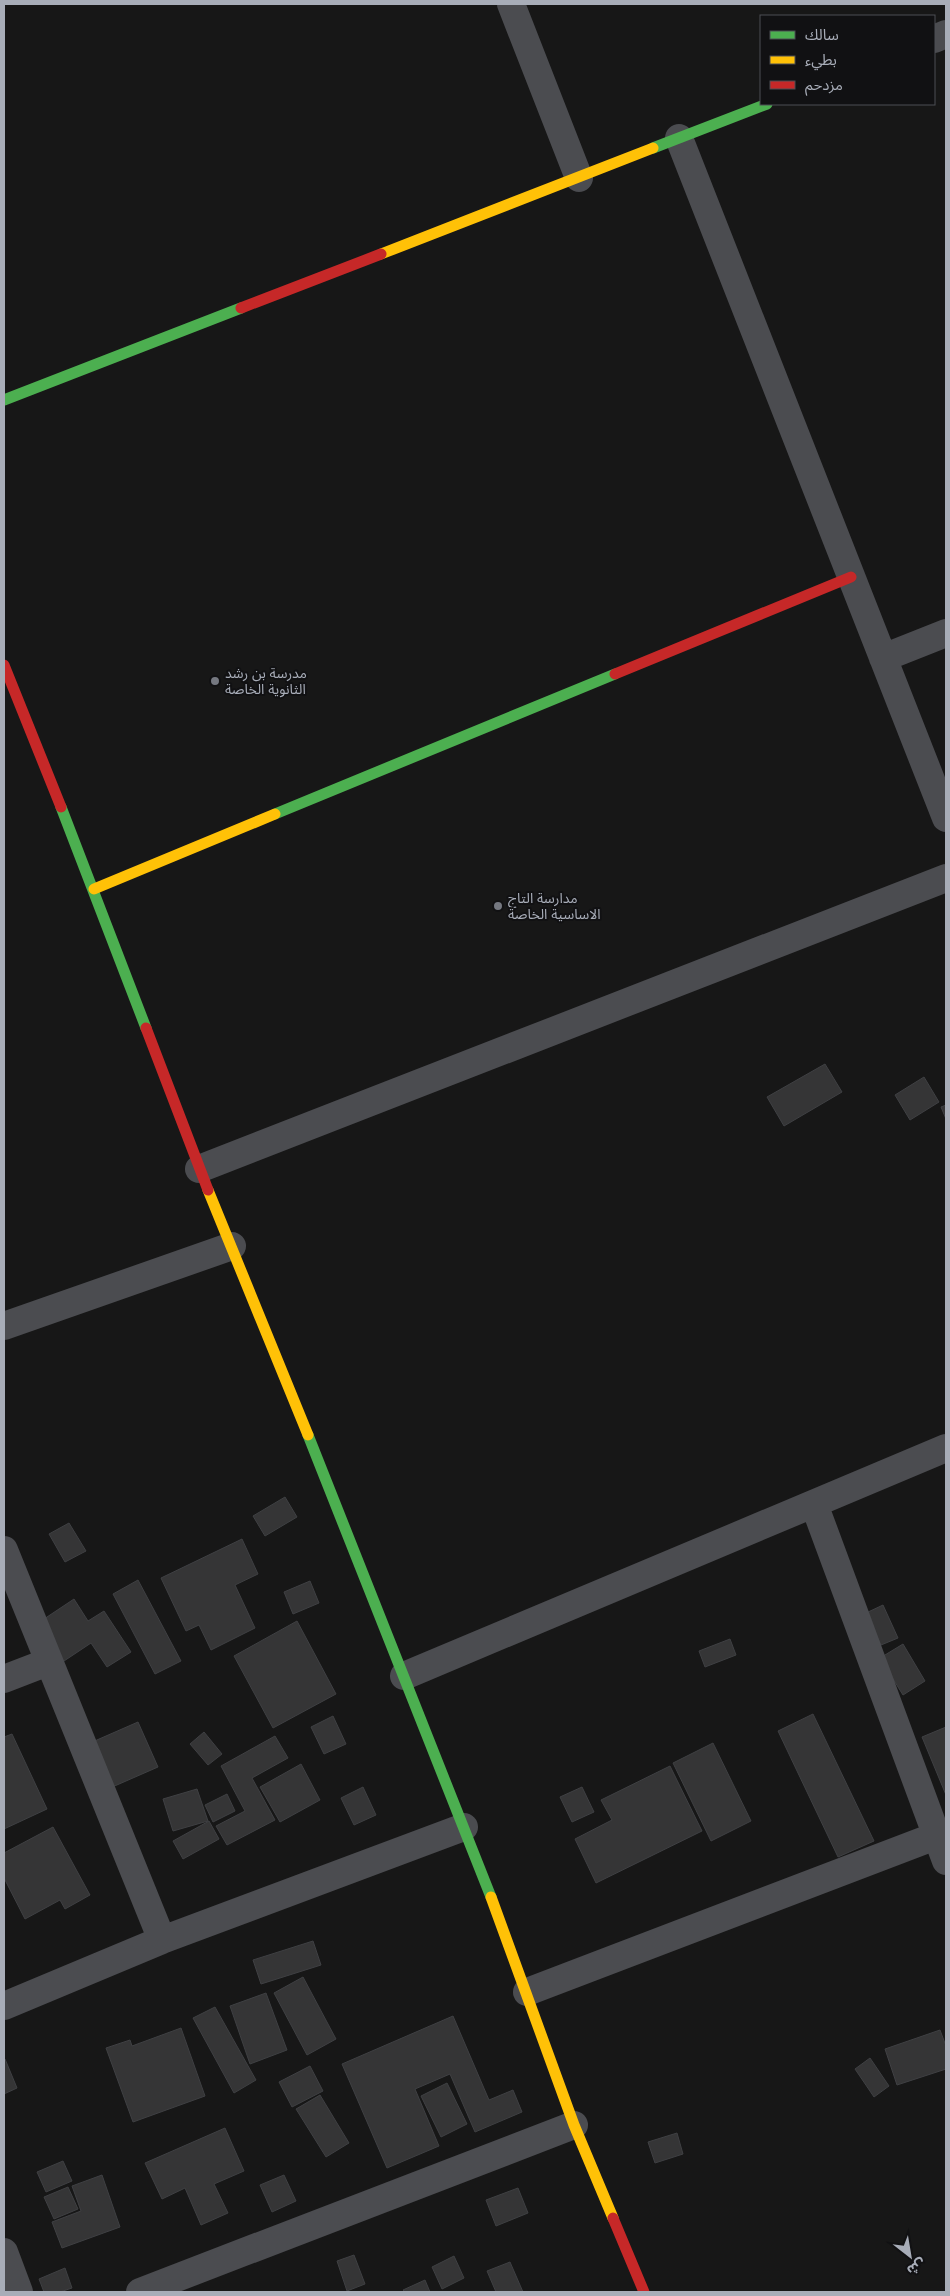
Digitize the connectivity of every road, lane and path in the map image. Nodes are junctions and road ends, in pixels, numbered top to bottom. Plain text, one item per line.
1 (511, 4) edge
2 (764, 105) edge
3 (679, 138) junction
4 (580, 178) junction
5 (4, 400) edge
6 (850, 577) junction
7 (946, 634) edge
8 (883, 658) junction
9 (4, 664) edge
10 (946, 818) edge
11 (946, 878) edge
12 (94, 889) junction
13 (199, 1169) junction
14 (232, 1246) junction
15 (4, 1326) edge
16 (946, 1448) edge
17 (814, 1504) junction
18 (4, 1550) edge
19 (48, 1662) junction
20 (404, 1676) junction
21 (4, 1679) edge
22 (464, 1827) junction
23 (942, 1834) edge
24 (946, 1861) edge
25 (162, 1940) junction
26 (526, 1992) junction
27 (4, 2006) edge
28 (574, 2126) junction
29 (4, 2252) edge
30 (19, 2292) edge
31 (140, 2292) edge
32 (644, 2292) edge

1 - 4 street
2 - 3 street
3 - 4 street
3 - 6 street
4 - 5 street
6 - 8 street
6 - 12 street
7 - 8 street
8 - 10 street
9 - 12 street
11 - 13 street
12 - 13 street
13 - 14 street
14 - 15 street
14 - 20 street
16 - 17 street
17 - 20 street
17 - 23 street
18 - 19 street
19 - 21 street
19 - 25 street
20 - 22 street
22 - 25 street
22 - 26 street
23 - 24 street
23 - 26 street
25 - 27 street
26 - 28 street
28 - 31 street
28 - 32 street
29 - 30 street

